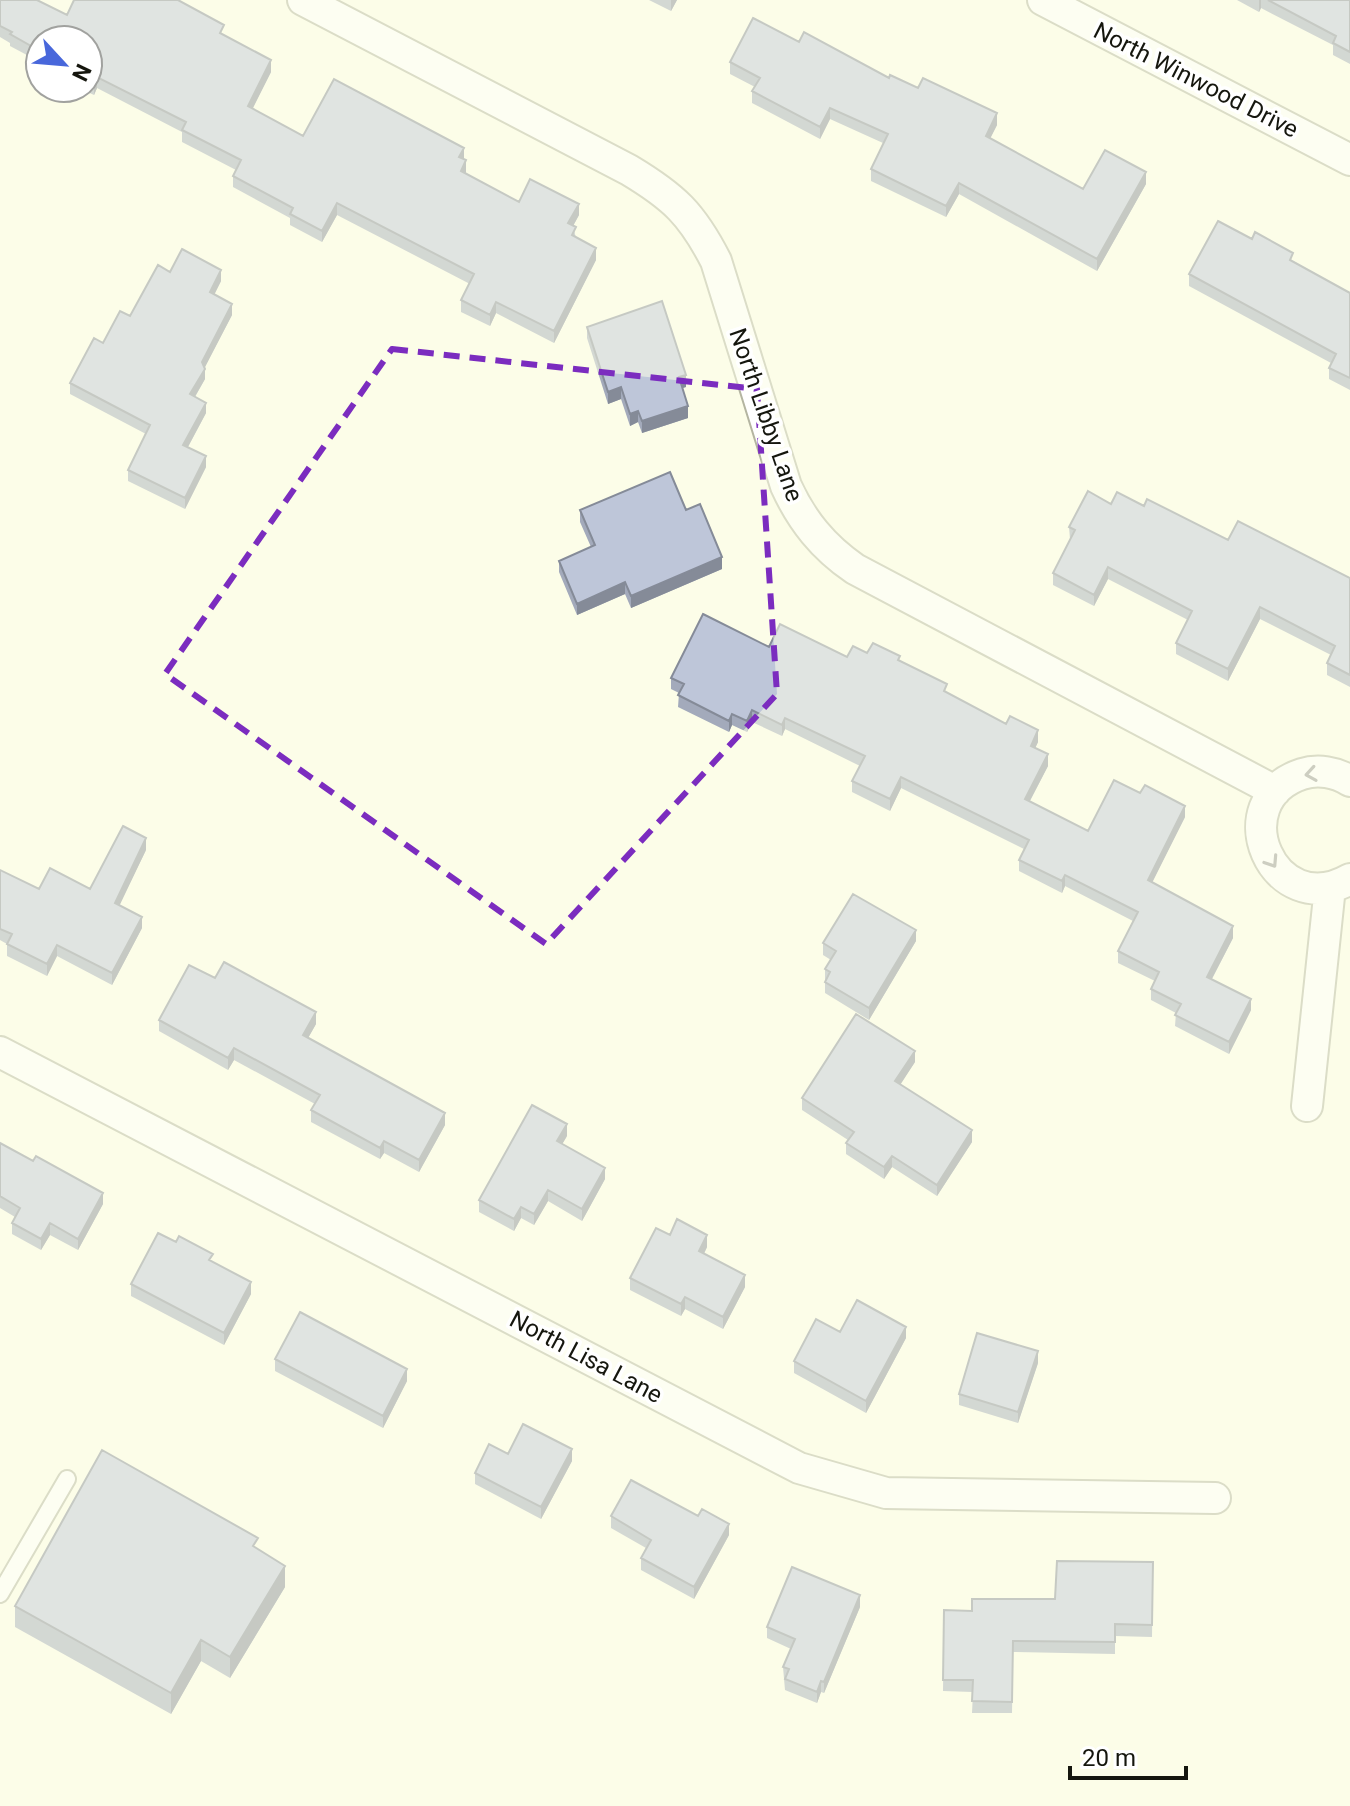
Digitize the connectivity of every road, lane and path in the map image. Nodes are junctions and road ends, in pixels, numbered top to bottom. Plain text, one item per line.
1 (303, 0) edge
2 (1043, 0) edge
3 (1350, 160) edge
4 (1350, 781) edge
5 (1275, 791) junction
6 (1340, 883) edge
7 (0, 1052) edge
8 (1307, 1106) dead end
9 (67, 1479) dead end
10 (1215, 1498) dead end
11 (0, 1594) edge

1 - 5 street, North Libby Lane
2 - 3 street, North Winwood Drive
4 -> 5 street
5 -> 6 street
6 - 8 street
7 - 10 street, North Lisa Lane
9 - 11 lane

